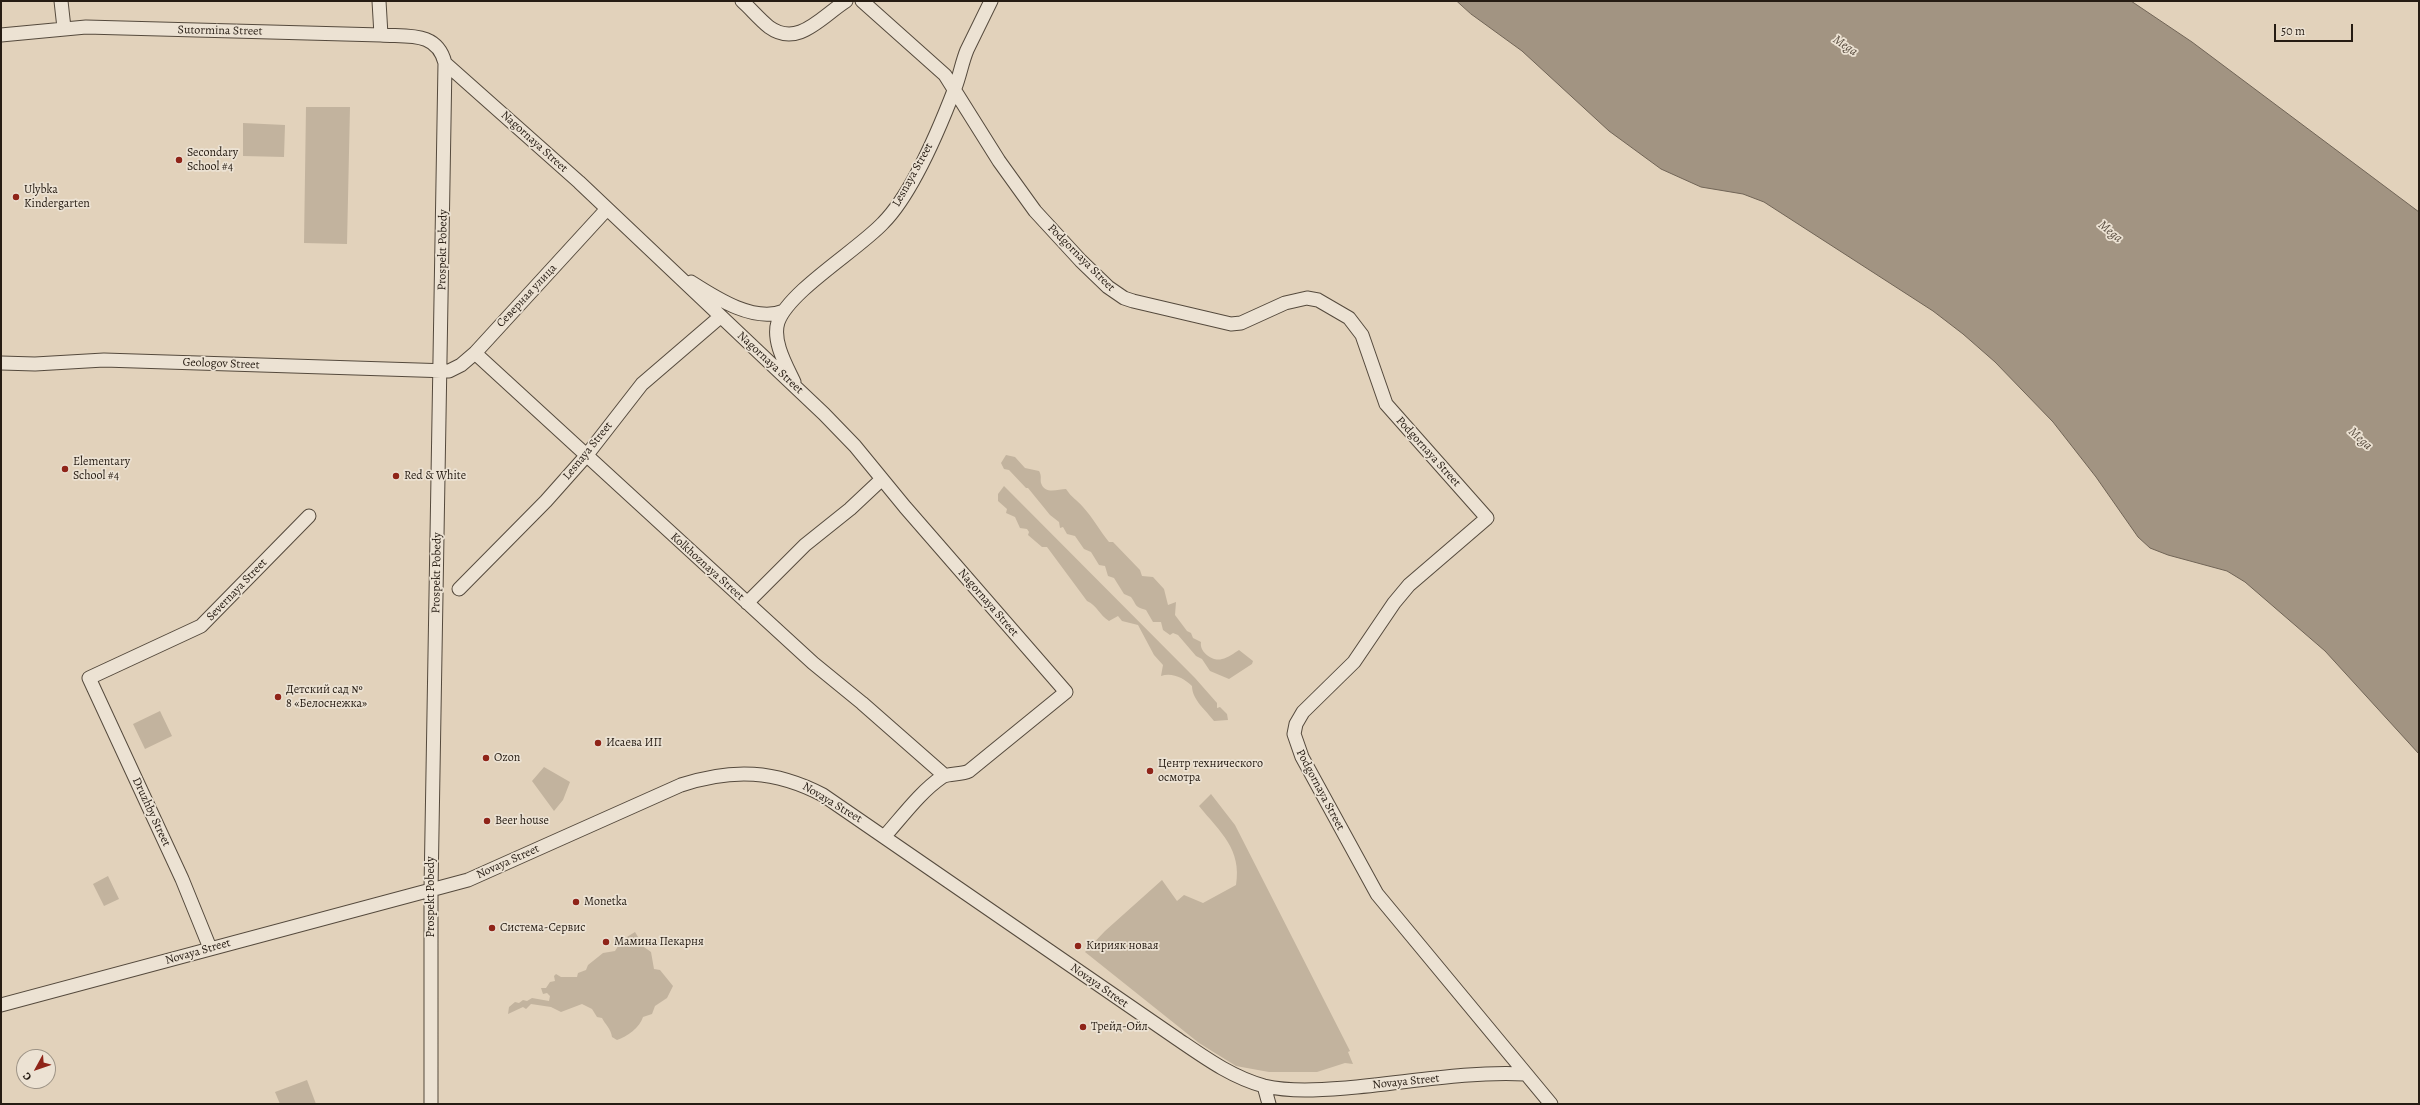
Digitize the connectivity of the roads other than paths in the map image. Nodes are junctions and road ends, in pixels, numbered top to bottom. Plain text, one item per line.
1 (61, 1) edge
2 (379, 1) edge
3 (742, 1) edge
4 (846, 1) edge
5 (862, 1) edge
6 (991, 1) edge
7 (64, 28) junction
8 (1, 35) edge
9 (381, 35) junction
10 (437, 45) joint
11 (445, 63) junction
12 (955, 88) junction
13 (606, 210) junction
14 (667, 267) junction
15 (784, 312) junction
16 (720, 317) junction
17 (475, 353) junction
18 (1, 363) edge
19 (441, 371) junction
20 (798, 390) junction
21 (586, 456) junction
22 (882, 479) junction
23 (309, 516) dead end
24 (459, 589) dead end
25 (747, 603) junction
26 (89, 678) joint
27 (944, 776) junction
28 (884, 837) junction
29 (431, 890) junction
30 (210, 948) junction
31 (1, 1005) edge
32 (1525, 1074) junction
33 (1264, 1086) junction
34 (431, 1104) edge
35 (1269, 1104) edge
36 (1550, 1104) edge

1 - 7 street
2 - 9 street
3 - 4 street
5 - 12 street, Podgornaya Street
6 - 12 street, Lesnaya Street
7 - 8 street, Sutormina Street
7 - 9 street, Sutormina Street
9 - 10 street, Sutormina Street
10 - 11 street, Prospekt Pobedy
11 - 13 street, Nagornaya Street
11 - 19 street, Prospekt Pobedy
12 - 15 street, Lesnaya Street
12 - 32 street, Podgornaya Street
13 - 14 street, Nagornaya Street
13 - 17 street, Северная улица
14 - 15 street
14 - 16 street, Nagornaya Street
15 - 20 street
16 - 20 street, Nagornaya Street
16 - 21 street, Lesnaya Street
17 - 19 street, Северная улица
17 - 21 street, Kolkhoznaya Street
18 - 19 street, Geologov Street
19 - 29 street, Prospekt Pobedy
20 - 22 street, Nagornaya Street
21 - 24 street, Lesnaya Street
21 - 25 street, Kolkhoznaya Street
22 - 25 street
22 - 27 street, Nagornaya Street
23 - 26 street, Severnaya Street
25 - 27 street, Kolkhoznaya Street
26 - 30 street, Druzhby Street
27 - 28 street
28 - 29 street, Novaya Street
28 - 33 street, Novaya Street
29 - 30 street, Novaya Street
29 - 34 street, Prospekt Pobedy
30 - 31 street, Novaya Street
32 - 33 street, Novaya Street
32 - 36 street
33 - 35 street

